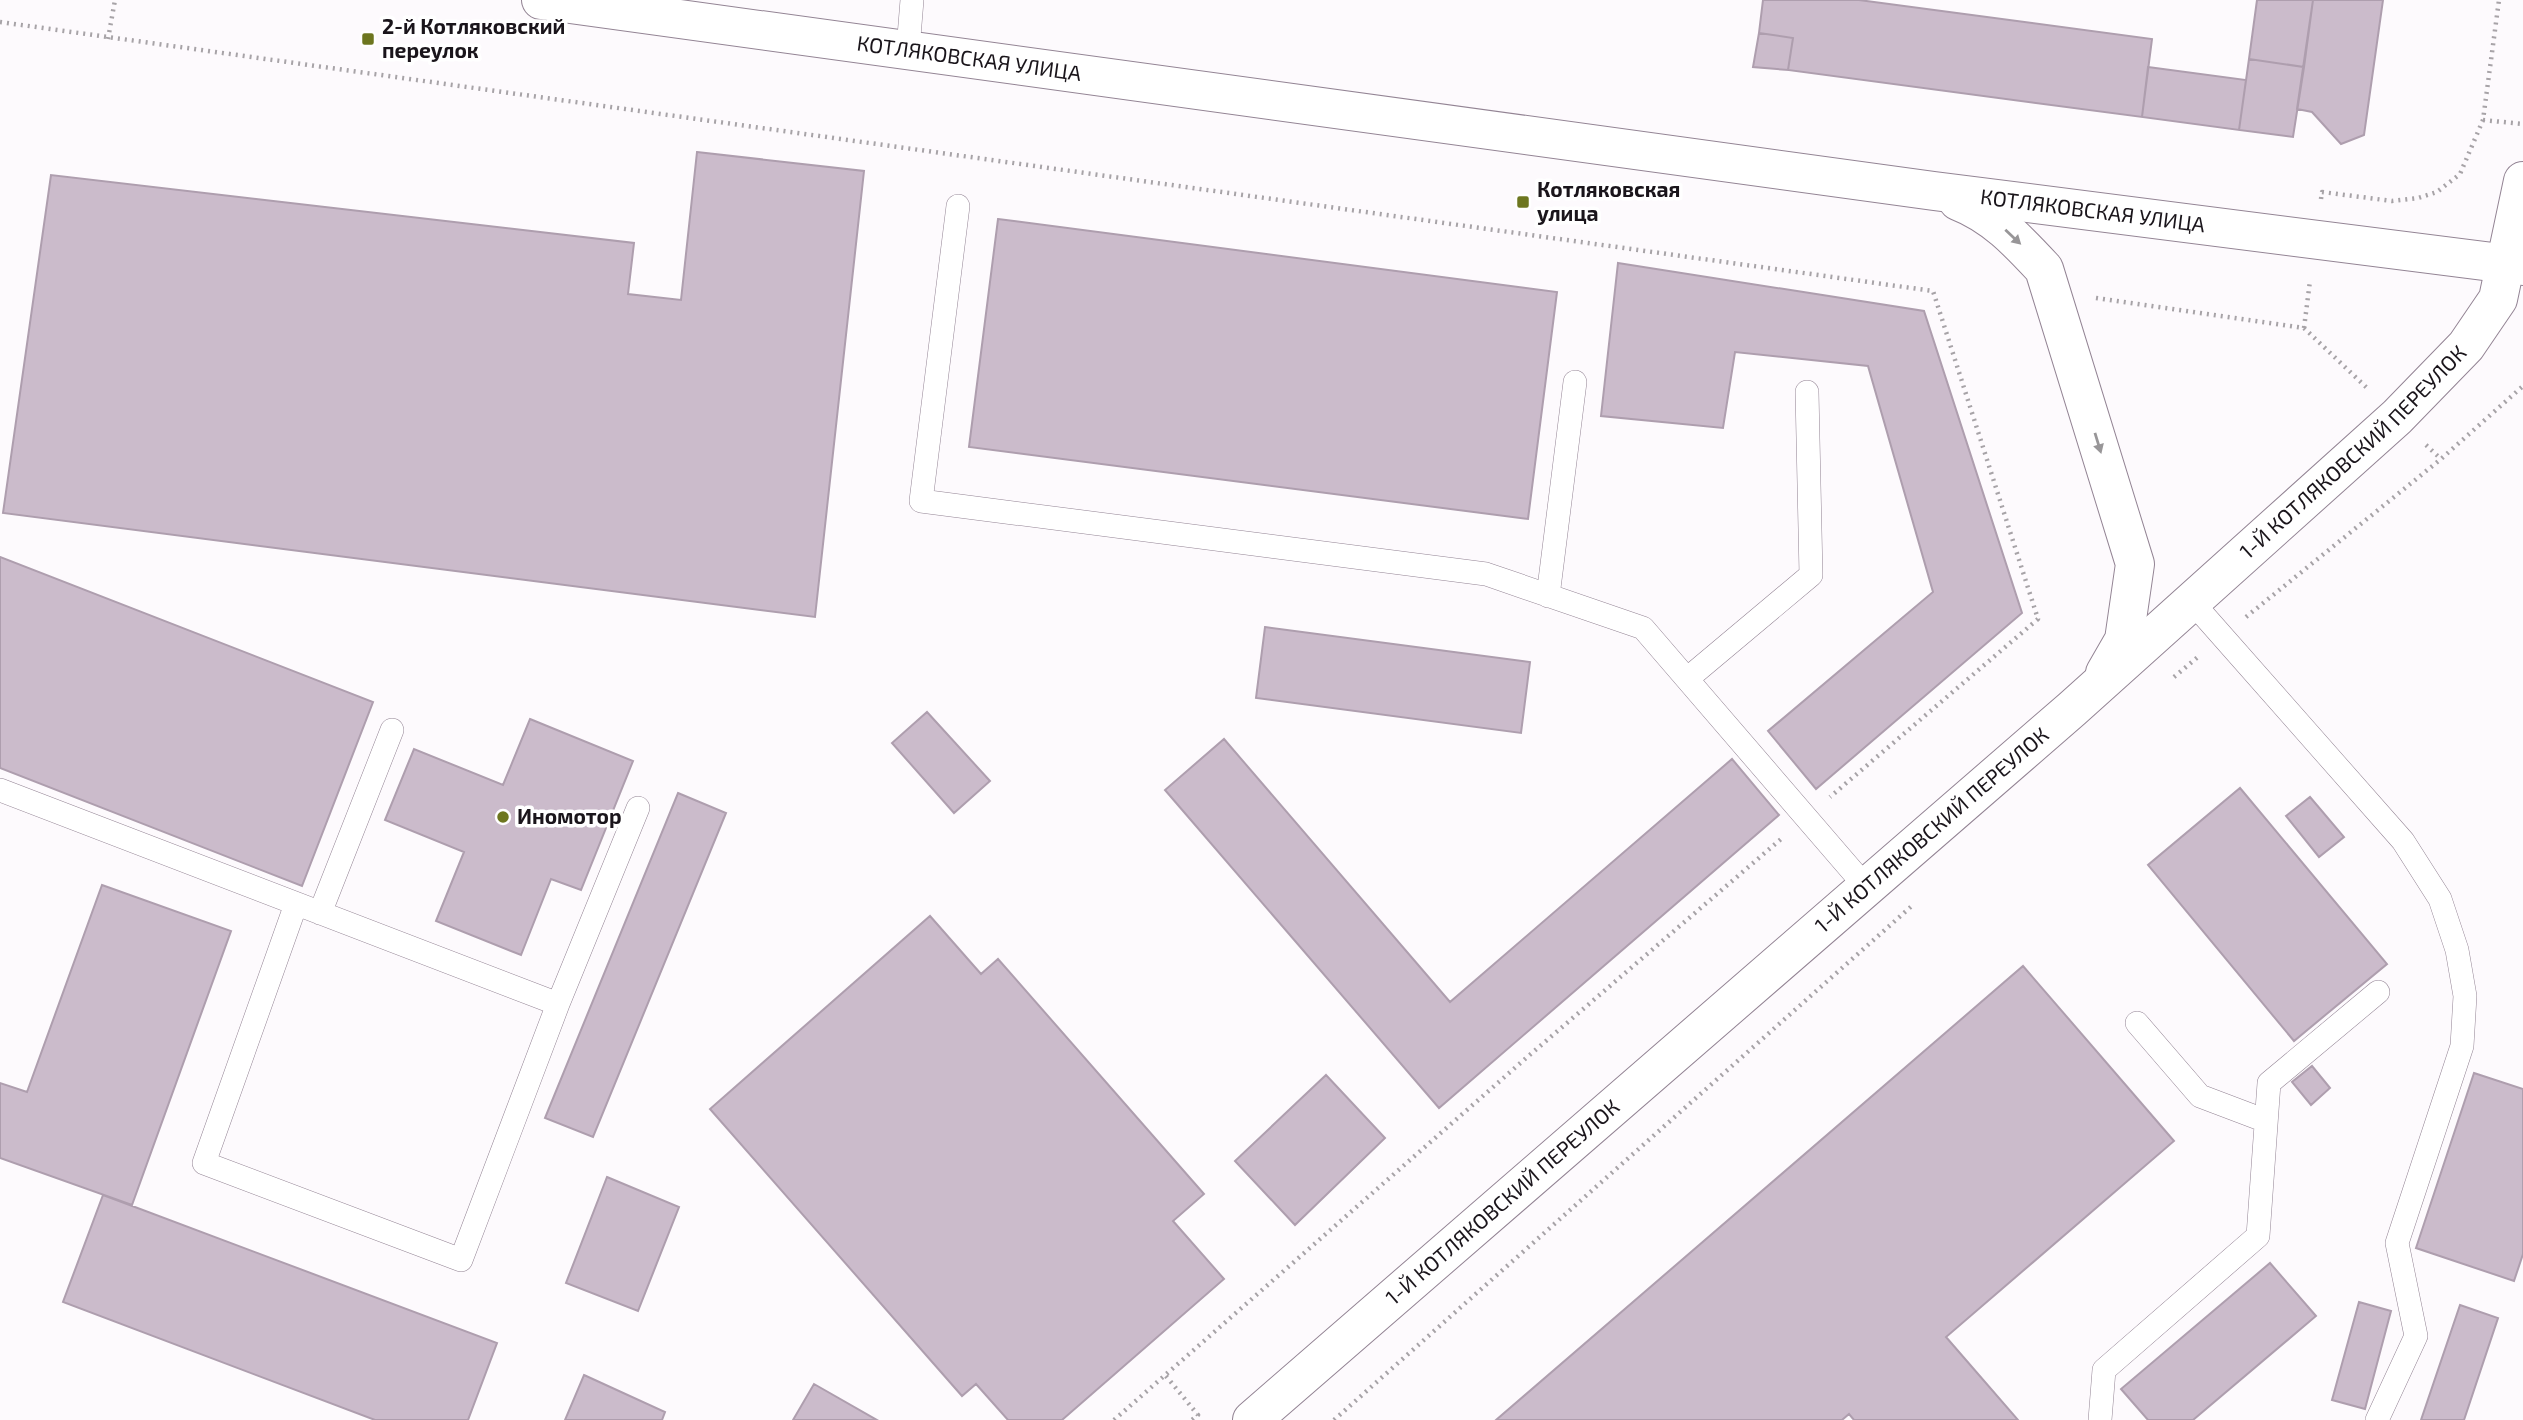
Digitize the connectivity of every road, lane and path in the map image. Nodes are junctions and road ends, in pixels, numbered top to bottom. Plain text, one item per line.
1 (115, 0) edge
2 (541, 0) edge
3 (912, 0) edge
4 (2499, 0) edge
5 (0, 22) edge
6 (108, 39) junction
7 (908, 49) junction
8 (2483, 120) junction
9 (2523, 124) edge
10 (2523, 181) edge
11 (1934, 191) junction
12 (2322, 192) dead end
13 (958, 206) dead end
14 (2515, 265) edge
15 (2096, 298) dead end
16 (2342, 363) dead end
17 (1575, 382) dead end
18 (2523, 386) edge
19 (1807, 392) dead end
20 (1548, 596) junction
21 (2193, 603) junction
22 (2222, 637) junction
23 (1687, 679) junction
24 (2171, 679) dead end
25 (2072, 709) junction
26 (392, 730) dead end
27 (0, 790) edge
28 (638, 808) dead end
29 (1807, 817) junction
30 (1866, 887) junction
31 (1924, 895) dead end
32 (296, 904) junction
33 (320, 914) junction
34 (2378, 992) dead end
35 (558, 1004) junction
36 (2137, 1023) dead end
37 (2266, 1121) junction
38 (1166, 1376) junction
39 (1114, 1420) edge
40 (1192, 1420) edge
41 (1252, 1420) edge
42 (1334, 1420) edge
43 (2100, 1420) edge
44 (2377, 1420) edge

1 - 6 path
2 - 7 street, КОТЛЯКОВСКАЯ УЛИЦА
3 - 7 lane
4 - 8 path
5 - 6 path
6 - 29 path
7 - 11 street, КОТЛЯКОВСКАЯ УЛИЦА
8 - 9 path
8 - 12 path
10 - 14 street, 1-Й КОТЛЯКОВСКИЙ ПЕРЕУЛОК
11 - 14 street, КОТЛЯКОВСКАЯ УЛИЦА
11 -> 25 street
13 - 20 lane
14 - 21 street, 1-Й КОТЛЯКОВСКИЙ ПЕРЕУЛОК
15 - 16 path
17 - 20 lane
18 - 22 path
19 - 23 lane
20 - 23 lane
21 - 22 lane
21 - 25 street, 1-Й КОТЛЯКОВСКИЙ ПЕРЕУЛОК
22 - 24 path
22 - 44 lane
23 - 29 lane
25 - 30 street, 1-Й КОТЛЯКОВСКИЙ ПЕРЕУЛОК
26 - 33 lane
27 - 32 lane
28 - 35 lane
29 - 30 lane
29 - 38 path
30 - 41 street, 1-Й КОТЛЯКОВСКИЙ ПЕРЕУЛОК
31 - 42 path
32 - 33 lane
32 - 35 lane
33 - 35 lane
34 - 37 lane
36 - 37 lane
37 - 43 lane
38 - 39 path
38 - 40 path

